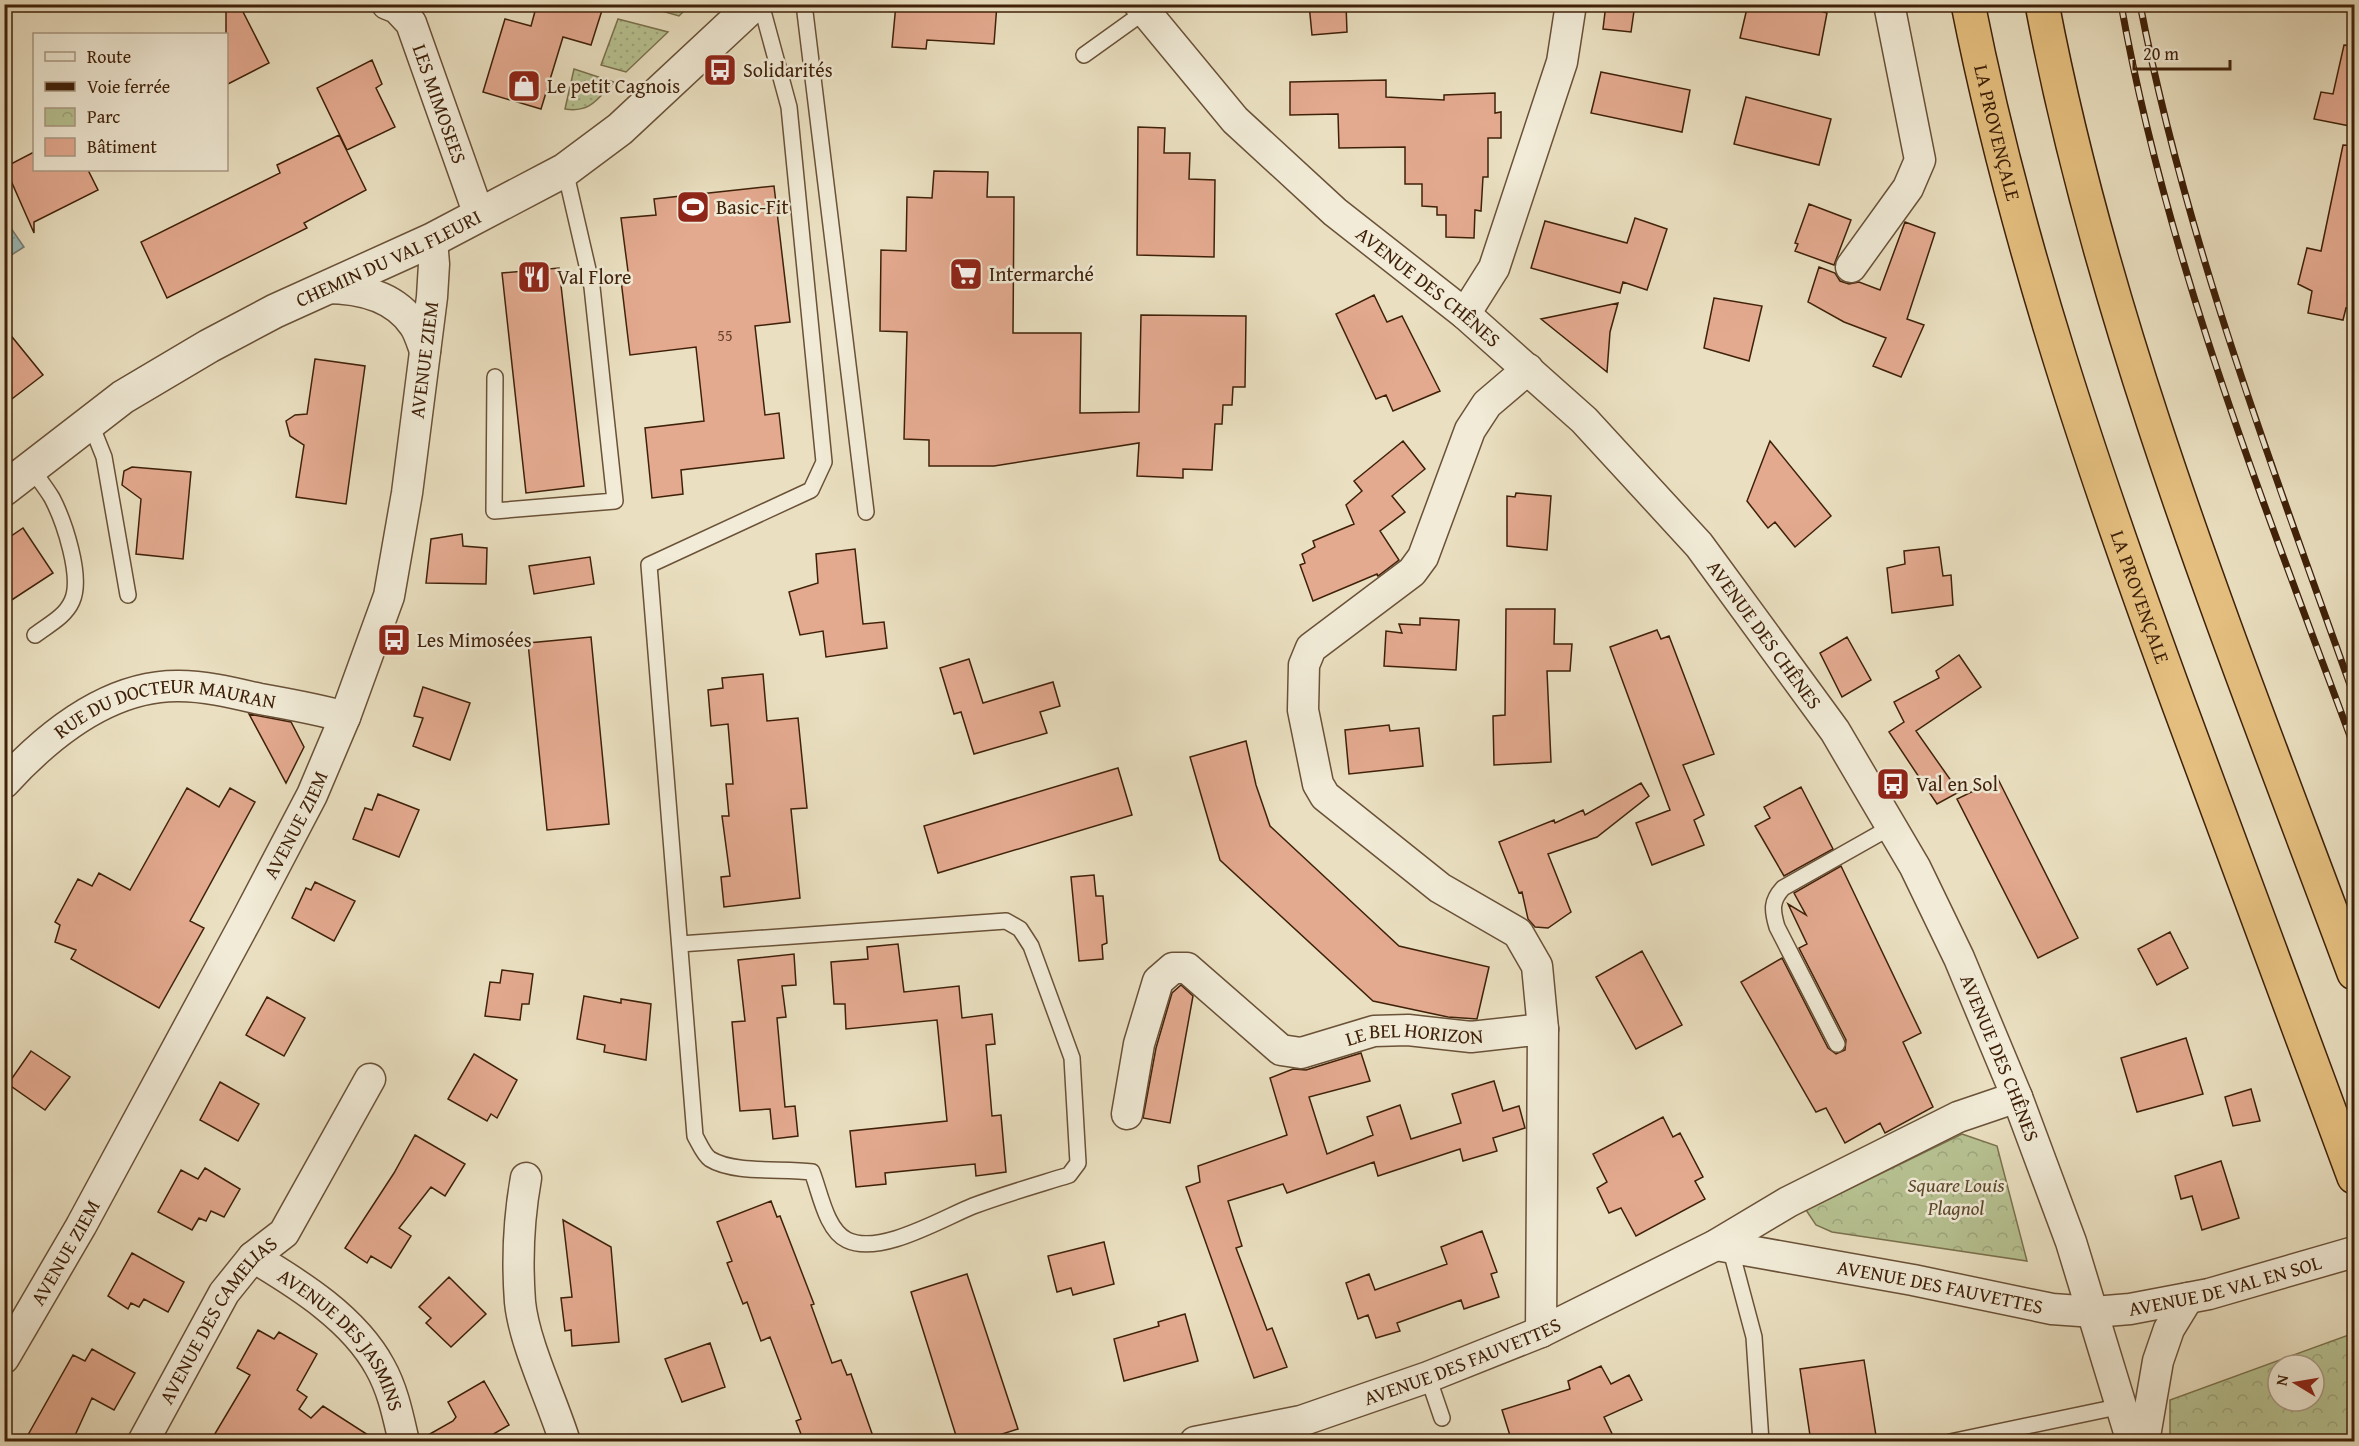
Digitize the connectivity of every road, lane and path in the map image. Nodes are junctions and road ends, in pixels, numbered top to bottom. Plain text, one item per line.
1 (387, 4) edge
2 (754, 4) edge
3 (761, 4) edge
4 (804, 4) edge
5 (1571, 4) edge
6 (1888, 4) edge
7 (1968, 4) edge
8 (2042, 4) edge
9 (1141, 8) edge
10 (1084, 55) dead end
11 (565, 170) junction
12 (479, 215) junction
13 (432, 240) junction
14 (1851, 267) dead end
15 (325, 288) junction
16 (1465, 314) junction
17 (425, 351) junction
18 (1528, 369) junction
19 (495, 377) dead end
20 (90, 422) junction
21 (31, 468) junction
22 (4, 489) edge
23 (866, 512) dead end
24 (128, 596) dead end
25 (35, 635) dead end
26 (345, 717) junction
27 (4, 783) edge
28 (1891, 827) junction
29 (680, 944) junction
30 (2355, 973) edge
31 (1543, 1029) junction
32 (1837, 1044) dead end
33 (370, 1079) dead end
34 (2017, 1097) junction
35 (1127, 1114) dead end
36 (2355, 1177) edge
37 (526, 1178) dead end
38 (1723, 1246) junction
39 (2355, 1252) edge
40 (254, 1257) junction
41 (2188, 1298) junction
42 (2094, 1312) junction
43 (1541, 1332) junction
44 (4, 1358) edge
45 (1428, 1377) junction
46 (2122, 1406) junction
47 (1442, 1418) dead end
48 (143, 1442) edge
49 (404, 1442) edge
50 (565, 1442) edge
51 (1195, 1442) edge
52 (1761, 1442) edge
53 (1950, 1442) edge
54 (2132, 1442) edge
55 (2144, 1442) edge

1 - 12 street, LES MIMOSEES
2 - 11 street, CHEMIN DU VAL FLEURI
3 - 29 lane
4 - 23 lane
5 - 16 street
6 - 14 street
7 - 36 highway, LA PROVENÇALE
8 - 30 highway
9 - 10 lane
9 - 16 street, AVENUE DES CHÊNES
11 - 12 street, CHEMIN DU VAL FLEURI
11 - 19 lane
12 - 13 street, CHEMIN DU VAL FLEURI
13 - 15 street, CHEMIN DU VAL FLEURI
13 - 17 street, AVENUE ZIEM
15 - 17 street
15 - 20 street, CHEMIN DU VAL FLEURI
16 - 18 street, AVENUE DES CHÊNES
17 - 26 street, AVENUE ZIEM
18 - 28 street, AVENUE DES CHÊNES
18 - 31 street
20 - 21 street, CHEMIN DU VAL FLEURI
20 - 24 lane
21 - 22 street, CHEMIN DU VAL FLEURI
21 - 25 lane
26 - 27 street, RUE DU DOCTEUR MAURAN
26 - 44 street, AVENUE ZIEM
28 - 32 lane
28 - 34 street, AVENUE DES CHÊNES
29 - 29 lane
31 - 35 street, LE BEL HORIZON
31 - 43 street
33 - 40 street, AVENUE DES CAMELIAS
34 - 38 street, AVENUE DES FAUVETTES
34 - 42 street, AVENUE DES CHÊNES
37 - 50 street
38 - 42 street, AVENUE DES FAUVETTES
38 - 43 street, AVENUE DES FAUVETTES
38 - 52 lane
39 - 41 street, AVENUE DE VAL EN SOL
40 - 48 street, AVENUE DES CAMELIAS
40 - 49 street, AVENUE DES JASMINS
41 - 42 street, AVENUE DE VAL EN SOL
41 - 55 street
42 - 46 street, AVENUE DES CHÊNES
43 - 45 street, AVENUE DES FAUVETTES
45 - 47 lane
45 - 51 street, AVENUE DES FAUVETTES
46 - 53 lane
46 - 54 street, AVENUE DES CHÊNES

